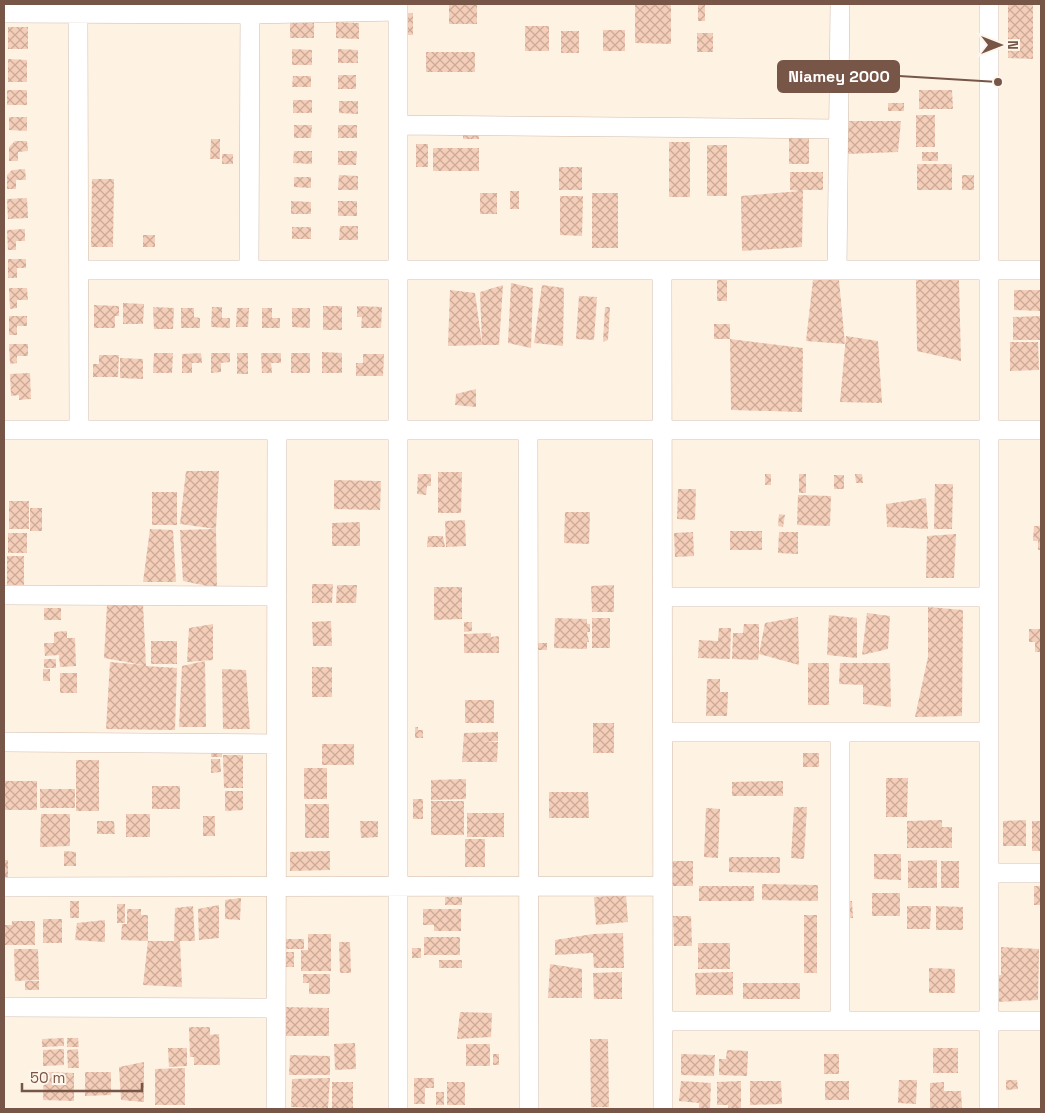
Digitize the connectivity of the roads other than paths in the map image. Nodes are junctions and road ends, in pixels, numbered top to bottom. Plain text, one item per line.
1 (840, 4) edge
2 (989, 4) edge
3 (398, 7) edge
4 (250, 9) edge
5 (4, 13) edge
6 (78, 13) junction
7 (398, 125) junction
8 (838, 129) junction
9 (79, 270) junction
10 (249, 270) junction
11 (398, 270) junction
12 (662, 270) junction
13 (837, 270) junction
14 (989, 270) junction
15 (1041, 270) edge
16 (4, 430) edge
17 (79, 430) junction
18 (277, 430) junction
19 (398, 430) junction
20 (528, 430) junction
21 (663, 430) junction
22 (989, 430) junction
23 (1041, 430) edge
24 (4, 595) edge
25 (277, 596) junction
26 (989, 597) junction
27 (663, 598) junction
28 (663, 732) junction
29 (840, 732) junction
30 (989, 732) junction
31 (4, 742) edge
32 (276, 744) junction
33 (989, 873) junction
34 (1041, 873) edge
35 (398, 886) junction
36 (528, 886) junction
37 (663, 886) junction
38 (4, 887) edge
39 (276, 887) junction
40 (4, 1008) edge
41 (276, 1008) junction
42 (663, 1021) junction
43 (840, 1021) junction
44 (989, 1021) junction
45 (1041, 1021) edge
46 (276, 1109) edge
47 (398, 1109) edge
48 (529, 1109) edge
49 (663, 1109) edge
50 (989, 1109) edge

1 - 8 street
2 - 14 street
3 - 4 street
3 - 7 street
4 - 6 street
4 - 10 street
5 - 6 street
6 - 9 street
7 - 8 street
7 - 11 street
8 - 13 street
9 - 10 street
9 - 17 street
10 - 11 street
11 - 12 street
11 - 19 street
12 - 13 street
12 - 21 street
13 - 14 street
14 - 15 street
14 - 22 street
16 - 17 street
17 - 18 street
18 - 19 street
18 - 25 street
19 - 20 street
19 - 35 street
20 - 21 street
20 - 36 street
21 - 22 street
21 - 27 street
22 - 23 street
22 - 26 street
24 - 25 street
25 - 32 street
26 - 27 street
26 - 30 street
27 - 28 street
28 - 29 street
28 - 37 street
29 - 30 street
29 - 43 street
30 - 33 street
31 - 32 street
32 - 39 street
33 - 34 street
33 - 44 street
35 - 36 street
35 - 39 street
35 - 47 street
36 - 37 street
36 - 48 street
37 - 42 street
38 - 39 street
39 - 41 street
40 - 41 street
41 - 46 street
42 - 43 street
42 - 49 street
43 - 44 street
44 - 45 street
44 - 50 street

